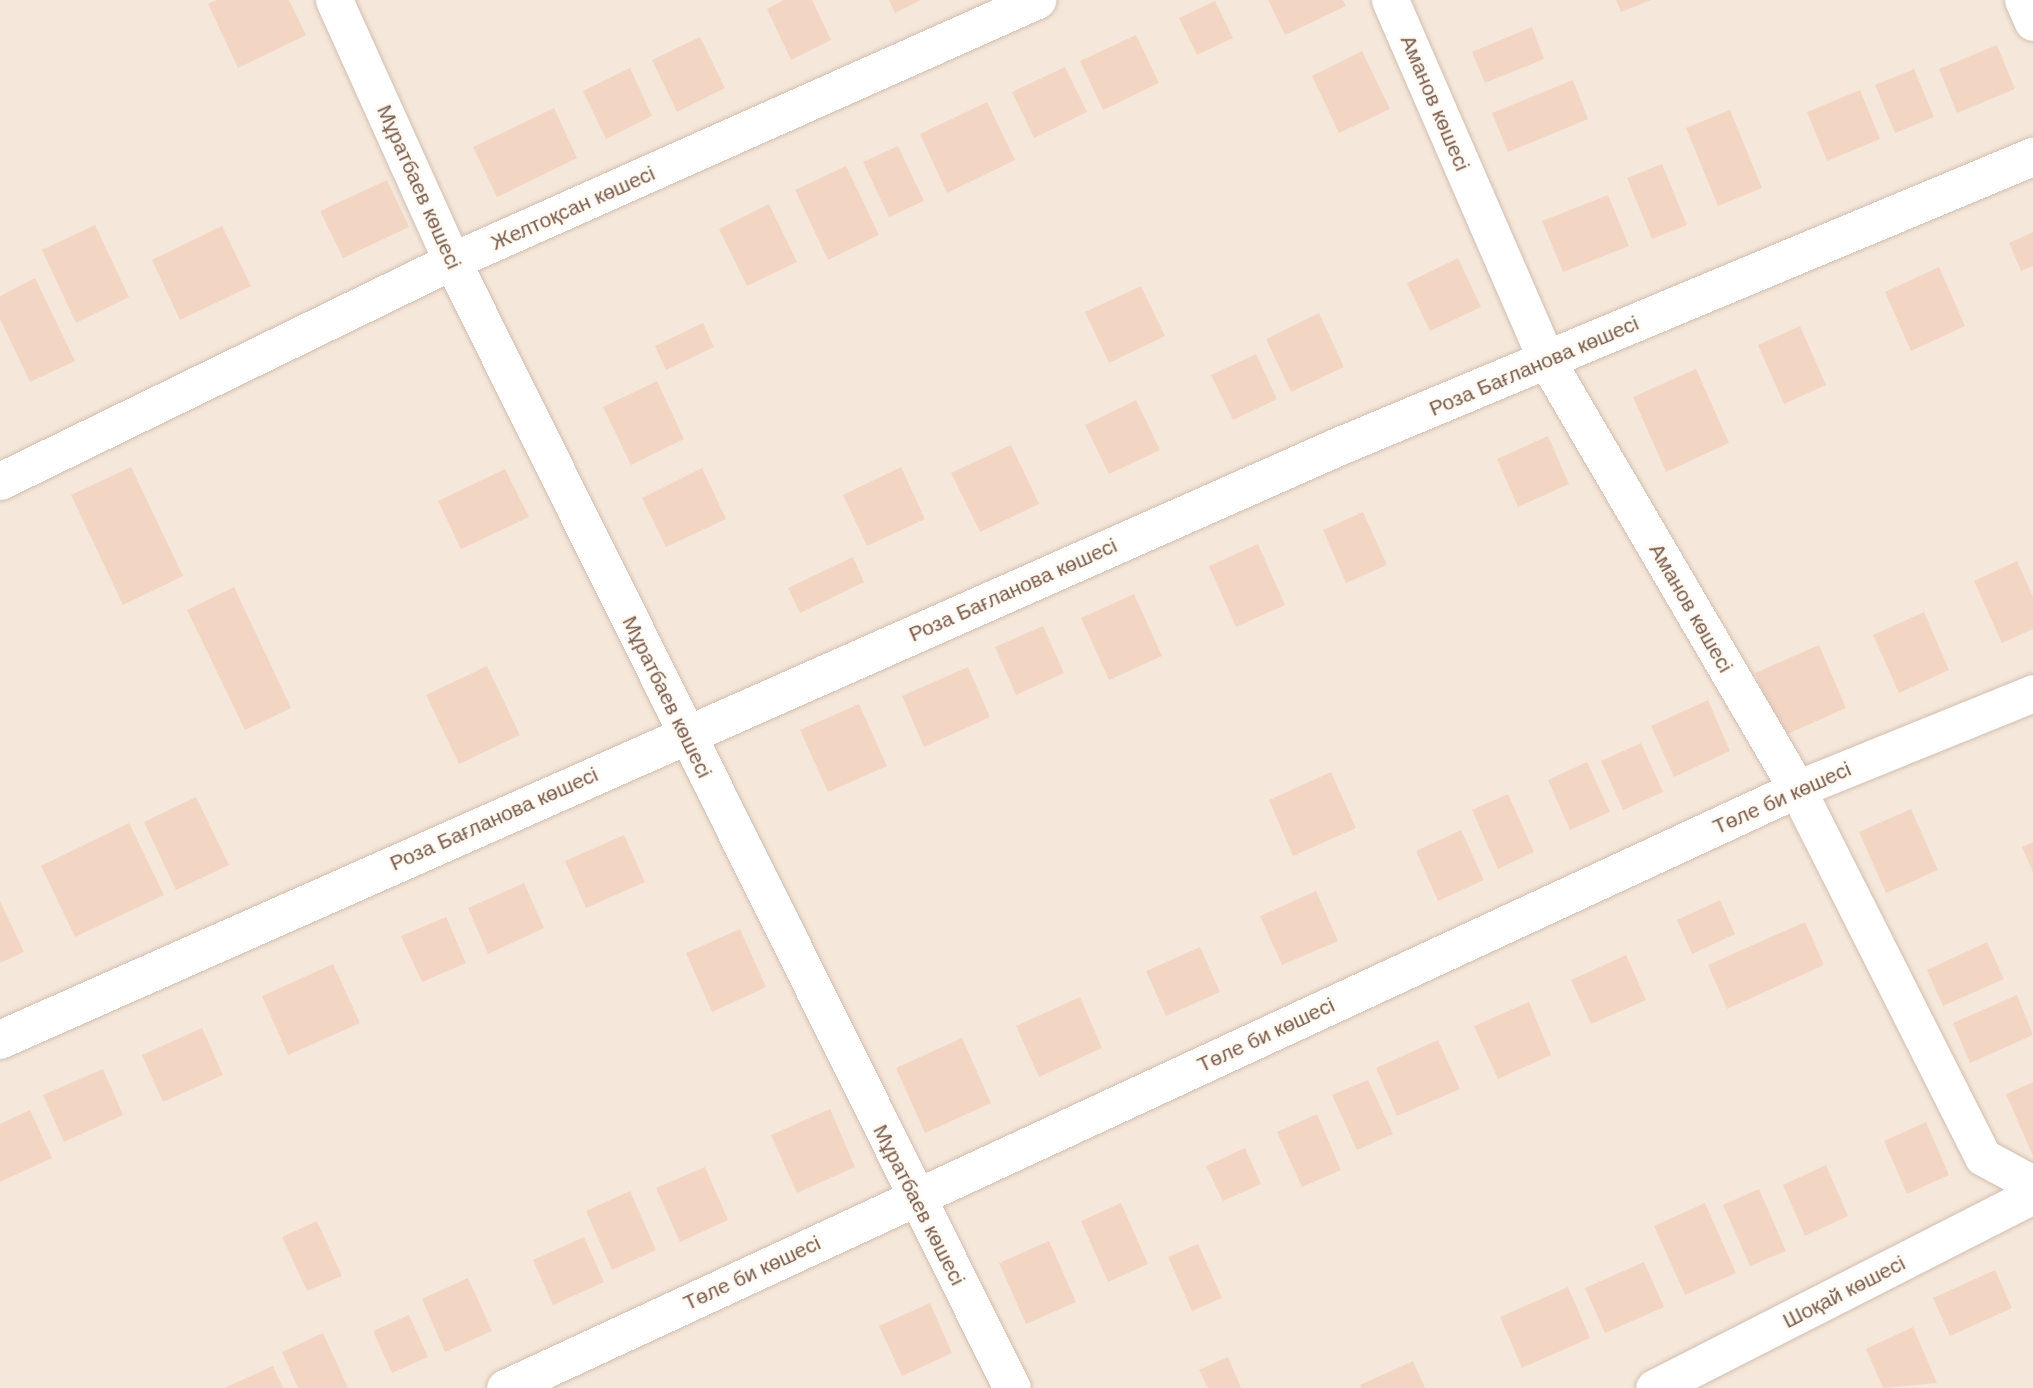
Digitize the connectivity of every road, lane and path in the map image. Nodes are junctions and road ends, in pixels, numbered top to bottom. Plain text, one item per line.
1 (334, 0) edge
2 (1037, 0) edge
3 (1390, 0) edge
4 (2023, 0) edge
5 (2033, 22) edge
6 (2033, 158) edge
7 (452, 261) junction
8 (1547, 361) junction
9 (0, 481) edge
10 (2033, 692) edge
11 (685, 734) junction
12 (1797, 789) junction
13 (0, 1040) edge
14 (2033, 1184) edge
15 (2033, 1195) edge
16 (914, 1198) junction
17 (505, 1388) edge
18 (1012, 1388) edge
19 (1654, 1388) edge

1 - 7 street, Мұратбаев көшесі
2 - 7 street, Желтоқсан көшесі
3 - 8 street, Аманов көшесі
4 - 5 street
6 - 8 street, Роза Бағланова көшесі
7 - 9 street, Желтоқсан көшесі
7 - 11 street, Мұратбаев көшесі
8 - 11 street, Роза Бағланова көшесі
8 - 12 street, Аманов көшесі
10 - 12 street, Төле би көшесі
11 - 13 street, Роза Бағланова көшесі
11 - 16 street, Мұратбаев көшесі
12 - 14 street, Аманов көшесі
12 - 16 street, Төле би көшесі
15 - 19 street, Шоқай көшесі
16 - 17 street, Төле би көшесі
16 - 18 street, Мұратбаев көшесі

